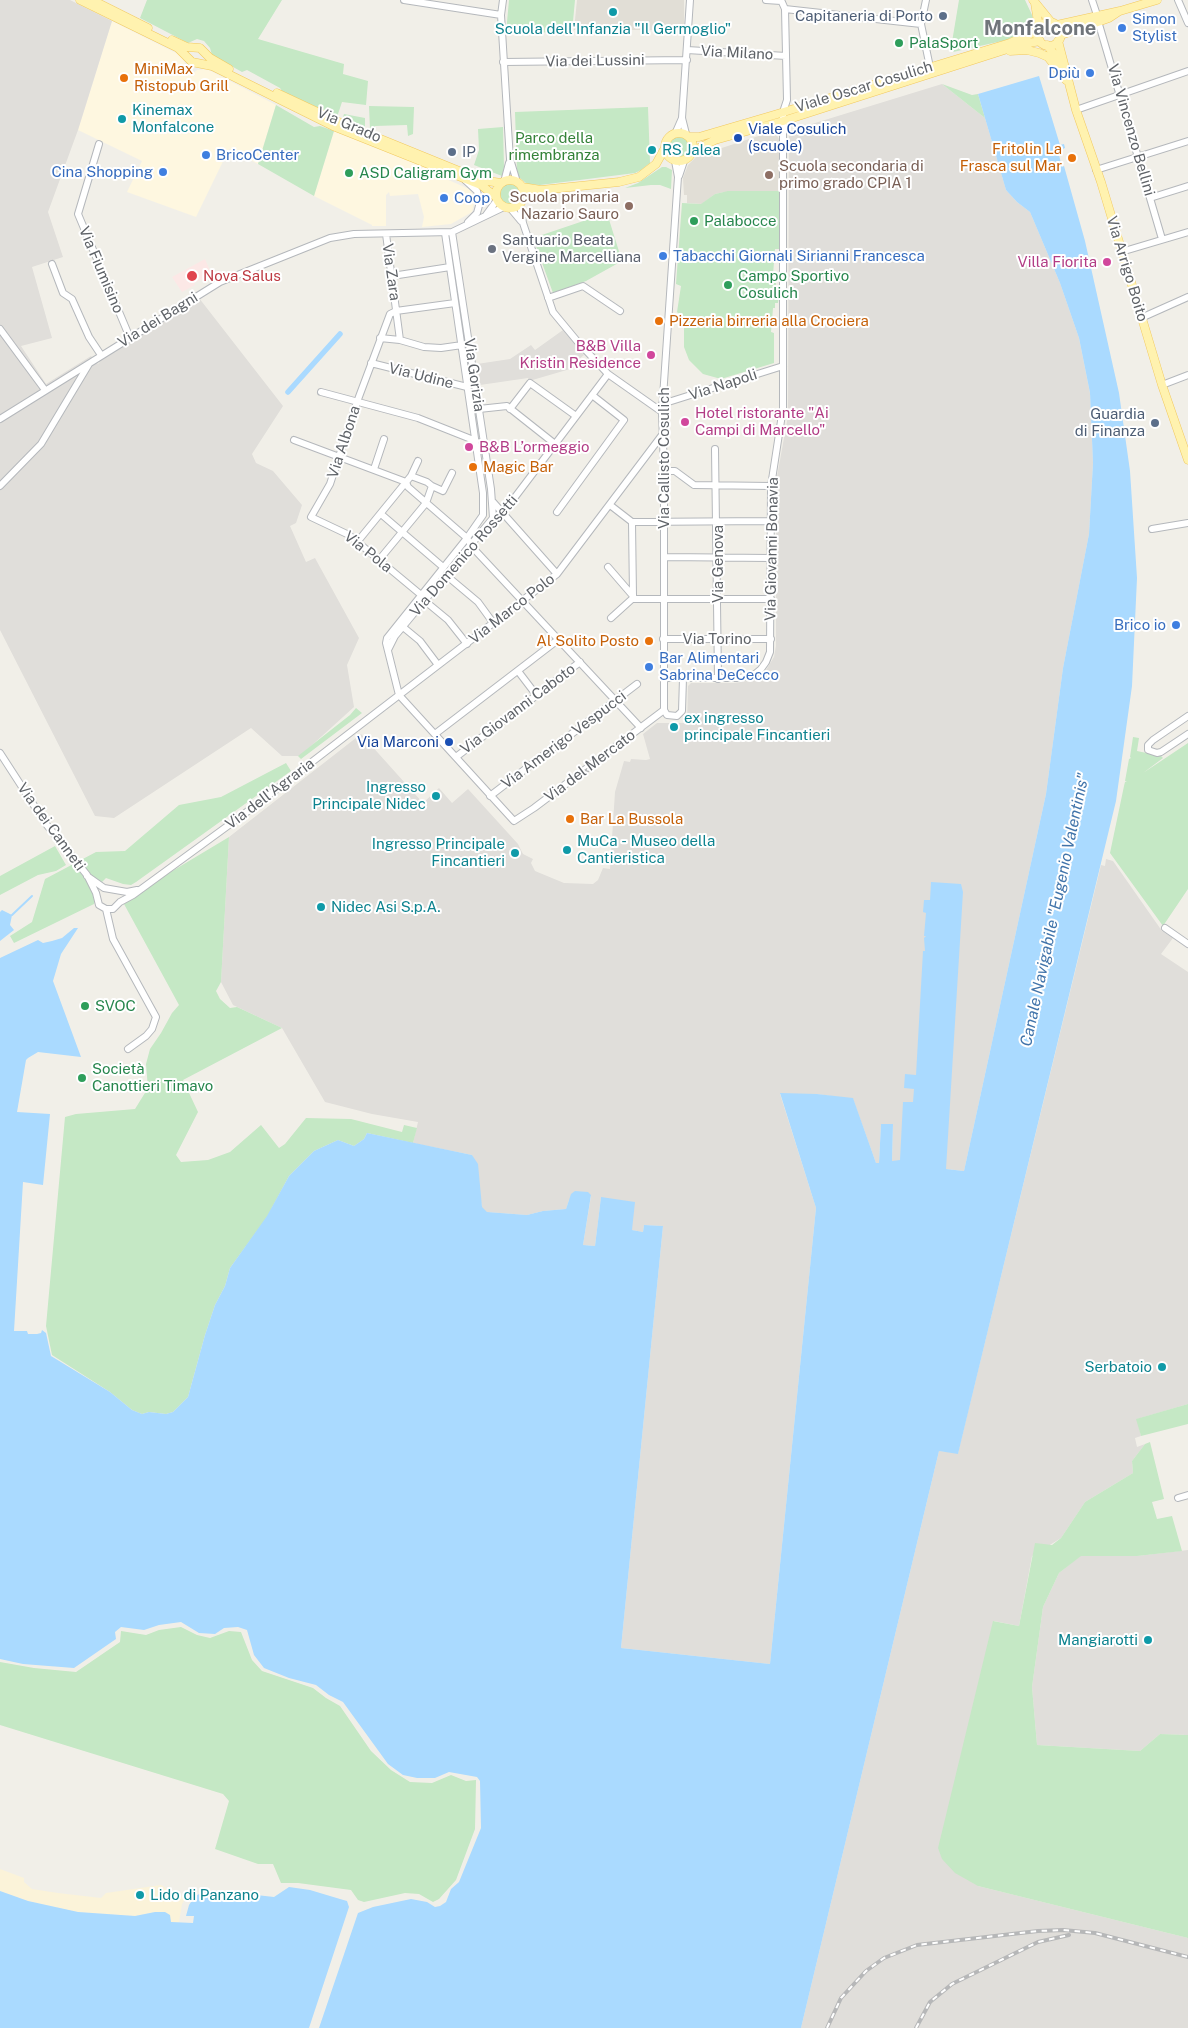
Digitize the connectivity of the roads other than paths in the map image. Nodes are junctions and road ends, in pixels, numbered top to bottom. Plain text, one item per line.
1 (80, 0) edge
2 (92, 0) edge
3 (404, 0) edge
4 (503, 0) edge
5 (690, 0) edge
6 (766, 0) edge
7 (781, 0) edge
8 (926, 0) edge
9 (1092, 0) edge
10 (1157, 0) edge
11 (1178, 0) edge
12 (1034, 1) edge
13 (785, 9) junction
14 (501, 15) junction
15 (1097, 18) junction
16 (1188, 23) edge
17 (921, 24) junction
18 (1054, 24) junction
19 (1038, 29) junction
20 (1060, 38) junction
21 (1043, 43) junction
22 (192, 48) junction
23 (687, 50) junction
24 (204, 52) junction
25 (991, 54) junction
26 (786, 56) junction
27 (188, 57) junction
28 (686, 60) junction
29 (503, 62) junction
30 (200, 63) junction
31 (931, 70) junction
32 (1188, 71) edge
33 (1068, 81) junction
34 (1121, 94) junction
35 (1076, 110) junction
36 (783, 112) junction
37 (682, 118) junction
38 (783, 121) junction
39 (675, 134) junction
40 (687, 136) junction
41 (1188, 141) edge
42 (98, 144) dead end
43 (665, 148) junction
44 (693, 151) junction
45 (1139, 157) junction
46 (510, 160) junction
47 (673, 160) junction
48 (684, 161) junction
49 (656, 164) junction
50 (1096, 170) junction
51 (459, 176) junction
52 (678, 177) junction
53 (503, 182) junction
54 (520, 184) junction
55 (1188, 186) edge
56 (541, 190) junction
57 (497, 198) junction
58 (1150, 198) junction
59 (522, 202) junction
60 (508, 208) junction
61 (484, 216) junction
62 (523, 223) junction
63 (461, 228) junction
64 (449, 232) junction
65 (1188, 232) edge
66 (386, 234) junction
67 (1162, 240) junction
68 (1121, 252) junction
69 (52, 264) dead end
70 (450, 267) junction
71 (392, 276) junction
72 (1188, 297) edge
73 (548, 298) junction
74 (456, 303) junction
75 (396, 311) junction
76 (620, 311) dead end
77 (1141, 318) junction
78 (0, 329) edge
79 (130, 338) junction
80 (380, 338) junction
81 (400, 340) junction
82 (462, 345) junction
83 (101, 356) junction
84 (90, 363) junction
85 (371, 363) junction
86 (783, 366) junction
87 (608, 374) junction
88 (1188, 375) edge
89 (1162, 385) junction
90 (467, 387) junction
91 (45, 390) junction
92 (321, 392) dead end
93 (592, 395) junction
94 (356, 402) junction
95 (662, 404) junction
96 (510, 408) junction
97 (479, 409) junction
98 (662, 412) junction
99 (576, 416) junction
100 (0, 419) edge
101 (662, 435) junction
102 (384, 439) dead end
103 (294, 440) dead end
104 (476, 442) junction
105 (555, 444) junction
106 (716, 449) dead end
107 (338, 455) junction
108 (1188, 460) edge
109 (418, 461) dead end
110 (374, 469) junction
111 (664, 471) junction
112 (452, 474) dead end
113 (411, 476) junction
114 (406, 482) junction
115 (717, 485) junction
116 (0, 486) edge
117 (432, 486) junction
118 (770, 486) junction
119 (493, 502) junction
120 (426, 503) junction
121 (610, 505) junction
122 (557, 512) dead end
123 (381, 514) junction
124 (483, 514) joint
125 (503, 514) junction
126 (311, 518) joint
127 (493, 518) junction
128 (664, 521) junction
129 (632, 522) junction
130 (717, 522) junction
131 (770, 522) junction
132 (1188, 524) edge
133 (1152, 529) dead end
134 (402, 532) junction
135 (468, 538) junction
136 (358, 541) junction
137 (471, 545) junction
138 (664, 558) junction
139 (718, 558) junction
140 (770, 558) junction
141 (380, 560) junction
142 (442, 567) junction
143 (608, 567) dead end
144 (557, 574) junction
145 (446, 576) junction
146 (420, 594) junction
147 (632, 597) junction
148 (664, 599) junction
149 (718, 599) junction
150 (426, 600) junction
151 (771, 600) junction
152 (524, 601) junction
153 (611, 618) dead end
154 (494, 624) junction
155 (403, 627) junction
156 (663, 638) junction
157 (718, 638) junction
158 (559, 639) junction
159 (771, 639) junction
160 (466, 644) junction
161 (388, 650) junction
162 (580, 662) junction
163 (438, 665) junction
164 (518, 671) junction
165 (663, 678) junction
166 (683, 678) junction
167 (718, 679) junction
168 (637, 684) dead end
169 (399, 695) junction
170 (537, 696) junction
171 (616, 701) junction
172 (664, 710) junction
173 (1188, 716) edge
174 (640, 728) junction
175 (435, 734) junction
176 (1188, 734) edge
177 (0, 753) edge
178 (456, 757) junction
179 (490, 796) junction
180 (87, 875) junction
181 (109, 888) junction
182 (138, 890) junction
183 (96, 896) junction
184 (120, 902) junction
185 (109, 909) junction
186 (1165, 928) dead end
187 (1188, 944) edge
188 (128, 1049) dead end
189 (1188, 1496) edge
190 (1178, 1498) dead end

1 - 27 main road, Via Grado
2 - 22 main road, Via Grado
3 - 14 street
4 - 14 street
5 - 23 street
6 - 7 street
7 - 13 street, Via Giovanni Bonavia
8 - 17 street
9 - 15 street, Via Vincenzo Bellini
10 - 15 main road
11 - 16 street
12 - 18 main road
12 - 19 main road
13 - 17 street
13 - 26 street, Via Giovanni Bonavia
14 - 29 street
15 - 18 main road
15 - 20 main road
15 - 34 street, Via Vincenzo Bellini
17 - 31 street
18 - 19 main road
18 - 20 main road
19 - 21 main road
19 - 31 main road, Viale Oscar Cosulich
20 - 21 main road
20 - 33 main road, Via Arrigo Boito
21 - 25 main road, Viale Oscar Cosulich
21 - 33 main road, Via Arrigo Boito
22 - 24 main road, Via Grado
22 - 27 main road
23 - 26 street, Via Milano
23 - 28 street
24 - 30 main road
24 - 53 main road, Via Grado
25 - 31 main road, Viale Oscar Cosulich
25 - 33 main road
26 - 36 street, Via Giovanni Bonavia
27 - 30 main road, Via Grado
28 - 29 street, Via dei Lussini
28 - 37 street
29 - 46 street
30 - 51 main road, Via Grado
31 - 36 main road, Viale Oscar Cosulich
31 - 38 main road, Viale Oscar Cosulich
32 - 34 street
33 - 35 main road, Via Arrigo Boito
34 - 35 street
34 - 45 street, Via Vincenzo Bellini
35 - 50 main road, Via Arrigo Boito
36 - 38 street, Via Giovanni Bonavia
36 - 40 main road, Viale Oscar Cosulich
37 - 39 street
37 - 40 street
38 - 44 main road, Viale Oscar Cosulich
38 - 86 street, Via Giovanni Bonavia
39 - 40 main road
39 - 43 main road
40 - 44 main road
41 - 45 street
42 - 79 street, Via Fiumisino
43 - 47 main road, Via Callisto Cosulich
43 - 49 main road
44 - 48 main road, Via Callisto Cosulich
45 - 50 street
45 - 58 street, Via Vincenzo Bellini
46 - 53 street
46 - 54 street
47 - 48 main road
47 - 49 main road
47 - 52 street, Via Callisto Cosulich
48 - 52 street, Via Callisto Cosulich
49 - 56 main road
50 - 68 main road, Via Arrigo Boito
51 - 57 main road, Via Grado
51 - 63 street
52 - 95 street, Via Callisto Cosulich
53 - 54 main road
53 - 57 main road
54 - 56 main road
54 - 59 main road
55 - 58 street
56 - 59 main road
57 - 60 main road
57 - 61 street
58 - 67 street, Via Vincenzo Bellini
59 - 60 main road
59 - 62 street
60 - 61 street
60 - 62 street
61 - 63 street
62 - 73 street
63 - 64 street
64 - 66 street, Via dei Bagni
64 - 70 street, Via Gorizia
64 - 97 street, Via Gorizia
65 - 67 street
66 - 71 street, Via Zara
66 - 79 street, Via dei Bagni
67 - 68 street
68 - 77 main road, Via Arrigo Boito
69 - 83 street, Via dei Bagni
70 - 71 street
70 - 74 street, Via Gorizia
71 - 75 street, Via Zara
72 - 77 street
73 - 76 street
73 - 87 street
74 - 75 street
74 - 82 street, Via Gorizia
75 - 80 street, Via Zara
75 - 81 street, Via Zara
77 - 89 main road, Via Arrigo Boito
78 - 91 street
79 - 83 street, Via dei Bagni
80 - 81 street
80 - 85 street, Via Udine
81 - 82 street
82 - 90 street, Via Gorizia
83 - 84 street, Via dei Bagni
84 - 91 street
84 - 116 street, Via dei Bagni
85 - 90 street, Via Udine
85 - 94 street, Via Albona
86 - 95 street, Via Napoli
86 - 118 street, Via Giovanni Bonavia
87 - 93 street, Via Domenico Rossetti
87 - 98 street
88 - 89 street
89 - 108 main road, Via Arrigo Boito
90 - 104 street, Via Gorizia
91 - 100 street
92 - 94 street
93 - 99 street, Via Domenico Rossetti
93 - 122 street
94 - 104 street
94 - 107 street, Via Albona
95 - 98 street, Via Callisto Cosulich
96 - 97 street
96 - 99 street
96 - 105 street
97 - 119 street, Via Gorizia
98 - 101 street, Via Callisto Cosulich
99 - 105 street, Via Domenico Rossetti
101 - 111 street, Via Callisto Cosulich
101 - 121 street, Via Marco Polo
102 - 110 street
103 - 107 street
104 - 124 street, Via Gorizia
105 - 125 street, Via Domenico Rossetti
106 - 115 street, Via Genova
107 - 110 street
107 - 126 street, Via Albona
109 - 113 street
110 - 114 street
111 - 115 street
111 - 128 street, Via Callisto Cosulich
112 - 117 street
113 - 114 street
113 - 117 street
114 - 120 street
114 - 123 street
115 - 118 street
115 - 130 street, Via Genova
117 - 120 street
118 - 131 street, Via Giovanni Bonavia
119 - 125 street
119 - 127 street, Via Gorizia
120 - 134 street
120 - 135 street
121 - 129 street
121 - 144 street, Via Marco Polo
123 - 134 street
123 - 136 street
124 - 135 street, Via Domenico Rossetti
125 - 127 street, Via Domenico Rossetti
125 - 144 street
126 - 136 street, Via Pola
127 - 137 street, Via Domenico Rossetti
128 - 129 street
128 - 130 street
128 - 138 street, Via Callisto Cosulich
129 - 147 street
130 - 131 street
130 - 139 street, Via Genova
131 - 140 street, Via Giovanni Bonavia
132 - 133 street
134 - 141 street
134 - 142 street
135 - 137 street
135 - 142 street, Via Domenico Rossetti
136 - 141 street, Via Pola
137 - 145 street, Via Domenico Rossetti
137 - 152 street
138 - 139 street
138 - 148 street, Via Callisto Cosulich
139 - 140 street
139 - 149 street, Via Genova
140 - 151 street, Via Giovanni Bonavia
141 - 146 street, Via Pola
142 - 146 street, Via Domenico Rossetti
143 - 147 street
144 - 152 street, Via Marco Polo
145 - 150 street, Via Domenico Rossetti
145 - 154 street
146 - 150 street, Via Pola
146 - 161 street, Via Domenico Rossetti
147 - 148 street
147 - 153 street
148 - 149 street
148 - 156 street, Via Callisto Cosulich
149 - 151 street
149 - 157 street, Via Genova
150 - 155 street, Via Domenico Rossetti
150 - 160 street, Via Pola
151 - 159 street, Via Giovanni Bonavia
152 - 154 street, Via Marco Polo
152 - 158 street
154 - 160 street, Via Marco Polo
155 - 161 street, Via Domenico Rossetti
155 - 163 street
156 - 157 street, Via Torino
156 - 165 street, Via Callisto Cosulich
157 - 159 street, Via Torino
157 - 167 street, Via Genova
158 - 162 street
158 - 164 street
159 - 167 street, Via Giovanni Bonavia
160 - 163 street, Via Marco Polo
161 - 169 street
162 - 170 street, Via Giovanni Caboto
162 - 171 street
163 - 169 street, Via Marco Polo
164 - 170 street
164 - 175 street
165 - 166 street, Via Giovanni Bonavia
165 - 172 street, Via Callisto Cosulich
166 - 167 street, Via Giovanni Bonavia
166 - 172 street
168 - 171 street, Via Amerigo Vespucci
169 - 175 street
169 - 182 street, Via dell'Agraria
170 - 178 street, Via Giovanni Caboto
171 - 174 street
171 - 179 street, Via Amerigo Vespucci
172 - 174 street, Via del Mercato
173 - 176 street
174 - 179 street, Via del Mercato
175 - 178 street
177 - 180 street, Via dei Canneti
178 - 179 street
180 - 181 street, Via dei Canneti
180 - 183 street, Via dei Canneti
181 - 182 street
181 - 183 street
181 - 184 street
182 - 184 street, Via dell'Agraria
183 - 185 street
184 - 185 street, Via dell'Agraria
185 - 188 street
186 - 187 street
189 - 190 street

